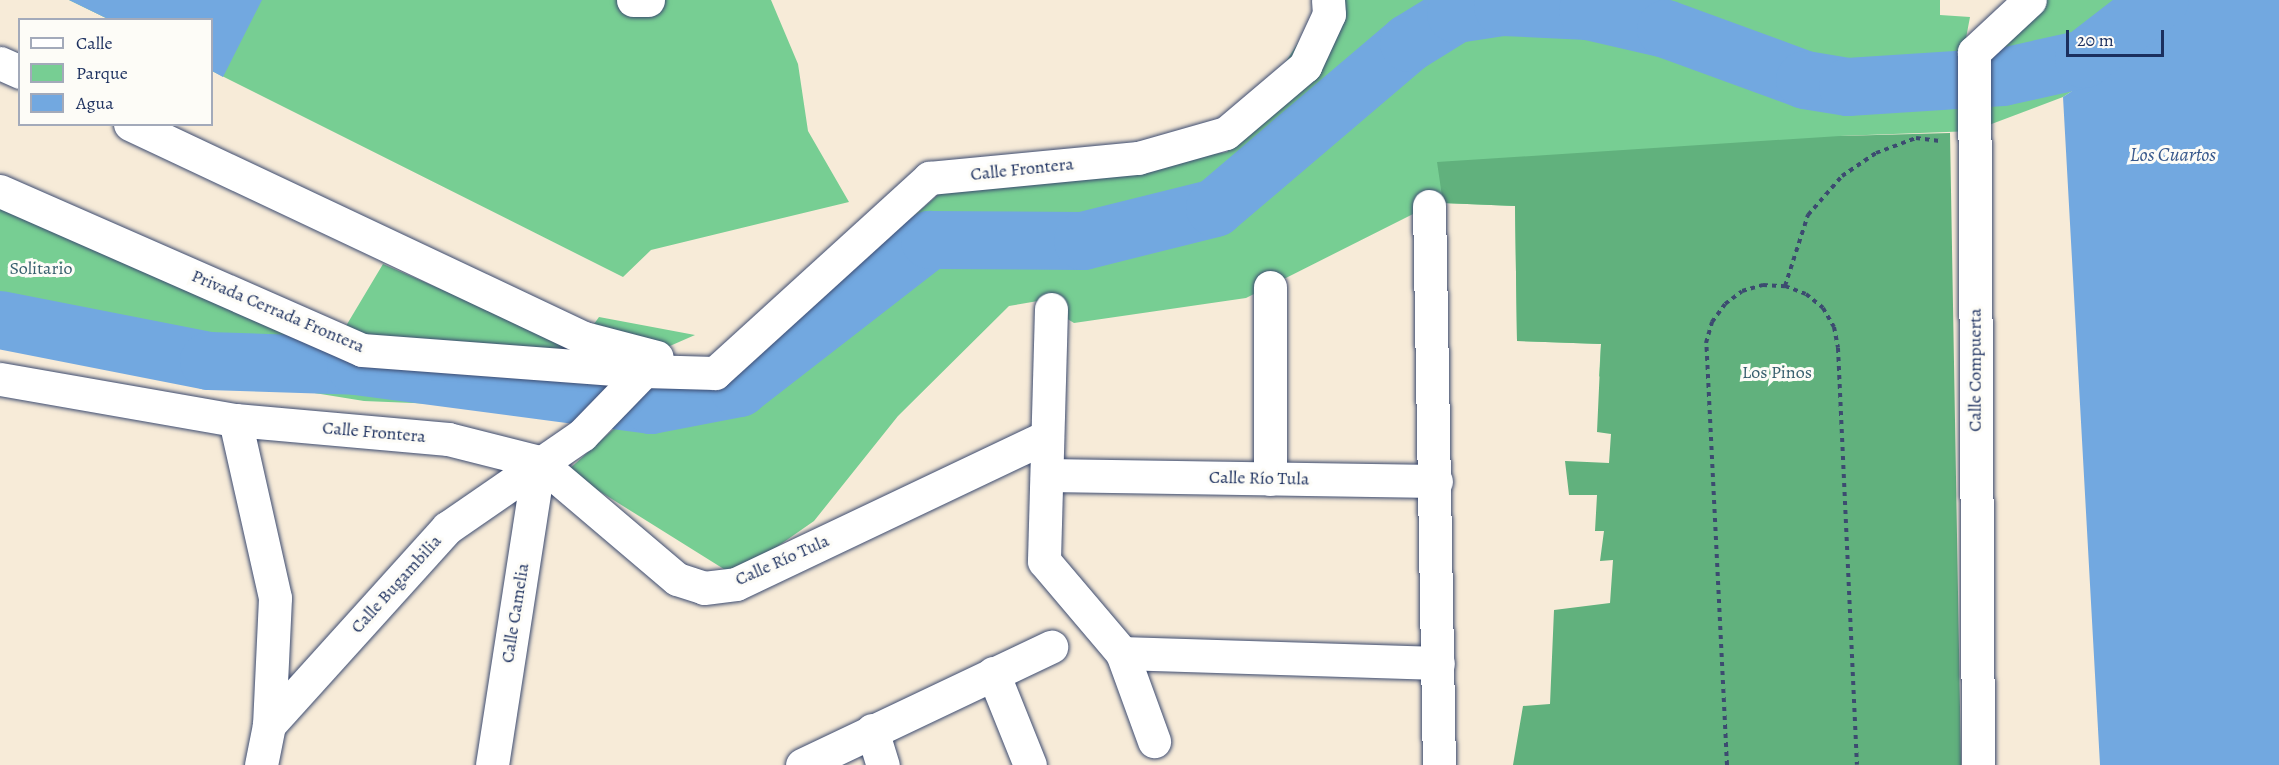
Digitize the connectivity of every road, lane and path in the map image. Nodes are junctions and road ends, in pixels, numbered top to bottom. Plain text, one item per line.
1 (633, 0) edge
2 (648, 0) edge
3 (1328, 0) edge
4 (2030, 0) edge
5 (0, 63) edge
6 (18, 71) edge
7 (134, 126) edge
8 (1973, 131) junction
9 (0, 191) edge
10 (1429, 206) dead end
11 (1785, 286) junction
12 (1270, 287) dead end
13 (1051, 309) dead end
14 (644, 371) junction
15 (715, 373) junction
16 (0, 379) edge
17 (235, 420) junction
18 (1047, 436) junction
19 (539, 462) junction
20 (1047, 476) junction
21 (1270, 478) junction
22 (1436, 481) junction
23 (1051, 647) dead end
24 (1122, 653) junction
25 (1438, 663) junction
26 (993, 673) junction
27 (269, 725) junction
28 (872, 730) junction
29 (1154, 741) dead end
30 (261, 765) edge
31 (492, 765) edge
32 (802, 765) edge
33 (884, 765) edge
34 (1030, 765) edge
35 (1439, 765) edge
36 (1727, 765) edge
37 (1857, 765) edge
38 (1978, 765) edge

1 - 2 street
3 - 15 street, Calle Frontera
4 - 8 street, Calle Compuerta
5 - 6 street
7 - 15 street
8 - 11 path
8 - 38 street, Calle Compuerta
9 - 14 street, Privada Cerrada Frontera
10 - 22 street
11 - 36 path
11 - 37 path
12 - 21 street
13 - 18 street
14 - 15 street
14 - 19 street
16 - 17 street, Calle Frontera
17 - 19 street, Calle Frontera
17 - 27 street
18 - 19 street, Calle Río Tula
18 - 20 street
19 - 27 street, Calle Bugambilia
19 - 31 street, Calle Camelia
20 - 21 street, Calle Río Tula
20 - 24 street
21 - 22 street, Calle Río Tula
22 - 25 street
23 - 26 street
24 - 25 street
24 - 29 street
25 - 35 street
26 - 28 street
26 - 34 street
27 - 30 street
28 - 32 street
28 - 33 street

